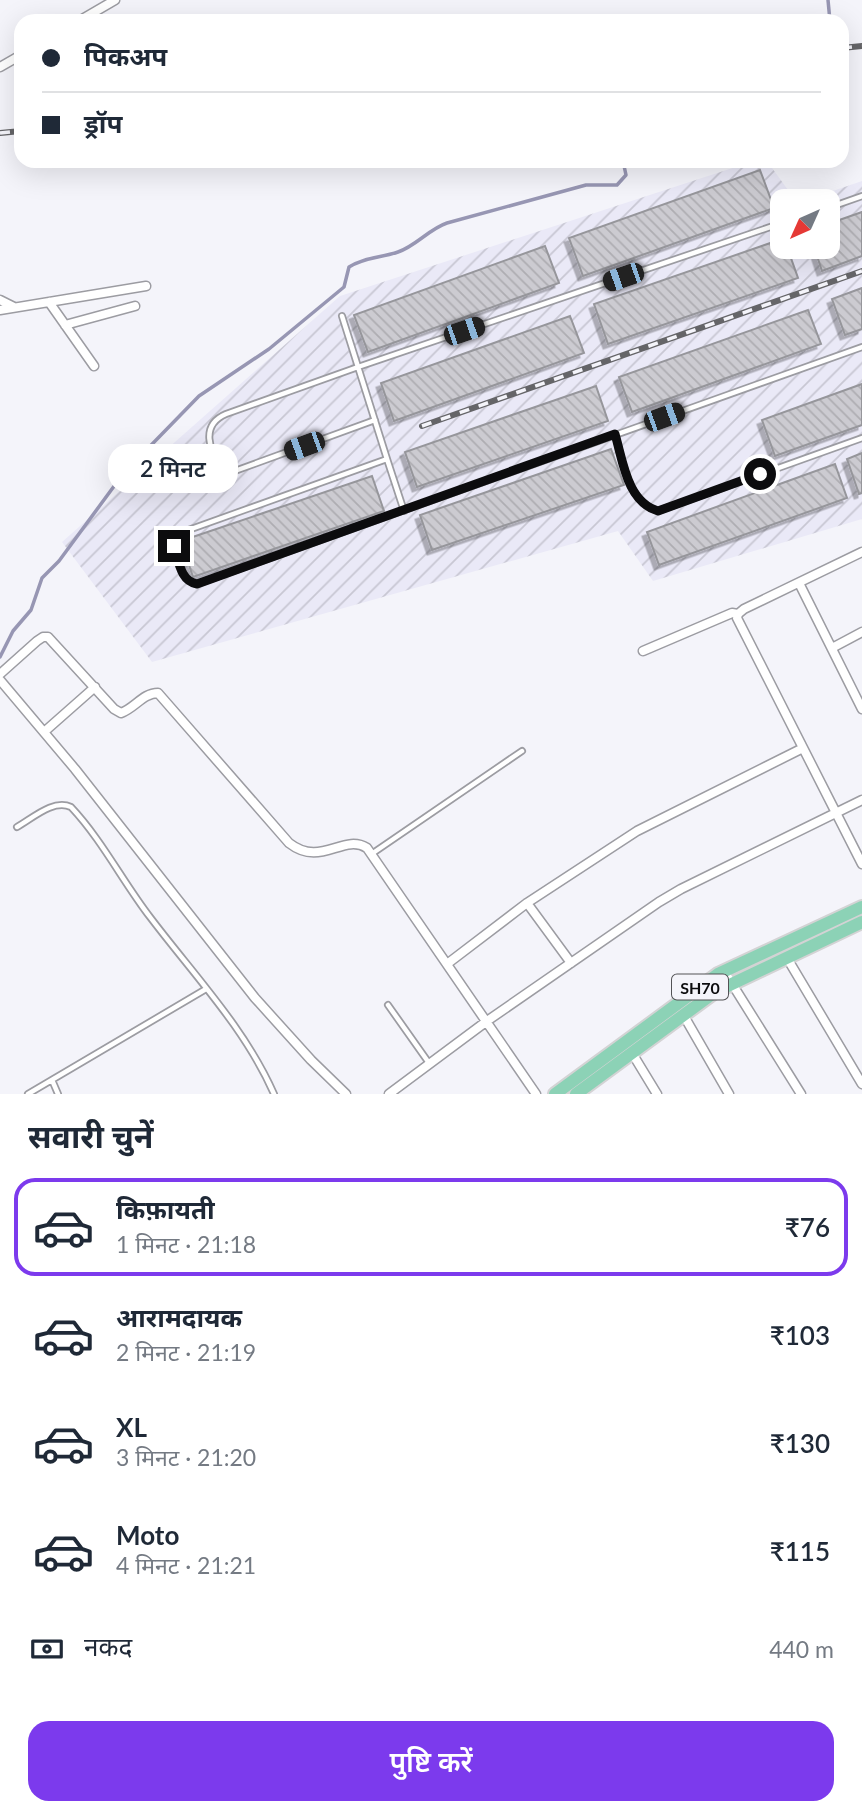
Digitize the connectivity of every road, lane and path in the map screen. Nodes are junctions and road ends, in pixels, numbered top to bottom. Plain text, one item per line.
1 (115, 0) edge
2 (91, 14) edge
3 (862, 196) edge
4 (840, 204) edge
5 (770, 227) edge
6 (146, 286) dead end
7 (0, 300) edge
8 (48, 302) junction
9 (135, 306) dead end
10 (14, 307) junction
11 (0, 310) edge
12 (342, 316) dead end
13 (65, 325) junction
14 (862, 347) edge
15 (94, 366) dead end
16 (358, 367) junction
17 (375, 420) junction
18 (615, 434) junction
19 (862, 438) edge
20 (387, 459) junction
21 (404, 511) junction
22 (862, 552) edge
23 (799, 583) junction
24 (738, 614) junction
25 (862, 632) edge
26 (832, 649) junction
27 (643, 651) dead end
28 (0, 674) edge
29 (0, 680) edge
30 (95, 687) junction
31 (861, 704) edge
32 (44, 732) junction
33 (803, 748) junction
34 (522, 751) dead end
35 (862, 800) edge
36 (836, 813) junction
37 (17, 827) dead end
38 (373, 853) junction
39 (862, 864) edge
40 (527, 903) junction
41 (862, 907) edge
42 (860, 928) edge
43 (787, 958) junction
44 (571, 963) junction
45 (447, 964) junction
46 (724, 971) junction
47 (731, 983) junction
48 (206, 989) junction
49 (388, 1005) dead end
50 (684, 1016) junction
51 (487, 1021) junction
52 (632, 1053) junction
53 (429, 1063) junction
54 (52, 1080) junction
55 (862, 1084) edge
56 (344, 1093) edge
57 (28, 1094) edge
58 (58, 1094) edge
59 (274, 1094) edge
60 (389, 1094) edge
61 (536, 1094) edge
62 (555, 1094) edge
63 (576, 1094) edge
64 (657, 1094) edge
65 (729, 1094) edge
66 (801, 1094) edge

1 - 2 street
3 - 4 lane
5 - 16 lane
6 - 8 street
7 - 10 street
8 - 10 street
8 - 13 street
9 - 13 street
10 - 11 street
12 - 16 lane
13 - 15 street
14 - 18 lane
16 - 17 lane
16 - 17 lane
17 - 20 lane
18 - 19 lane
18 - 21 lane
20 - 21 lane
20 - 21 lane
22 - 23 street
23 - 24 street
23 - 26 street
24 - 27 street
24 - 33 street
25 - 26 street
26 - 31 street
28 - 30 street
29 - 32 street
30 - 32 street
30 - 38 street
32 - 56 street
33 - 36 street
33 - 40 street
34 - 38 lane
35 - 36 street
36 - 39 street
36 - 44 street
37 - 48 lane
38 - 45 street
40 - 44 street
40 - 45 street
41 - 46 main road, SH70
42 - 43 main road, SH70
43 - 47 main road, SH70
43 - 55 street
44 - 51 street
45 - 51 street
46 - 47 street
46 - 62 main road, SH70
47 - 50 main road, SH70
47 - 66 street
48 - 54 lane
48 - 59 lane
49 - 53 lane
50 - 52 main road, SH70
50 - 65 street
51 - 53 street
51 - 61 street
52 - 63 main road, SH70
52 - 64 street
53 - 60 street
54 - 57 lane
54 - 58 lane

